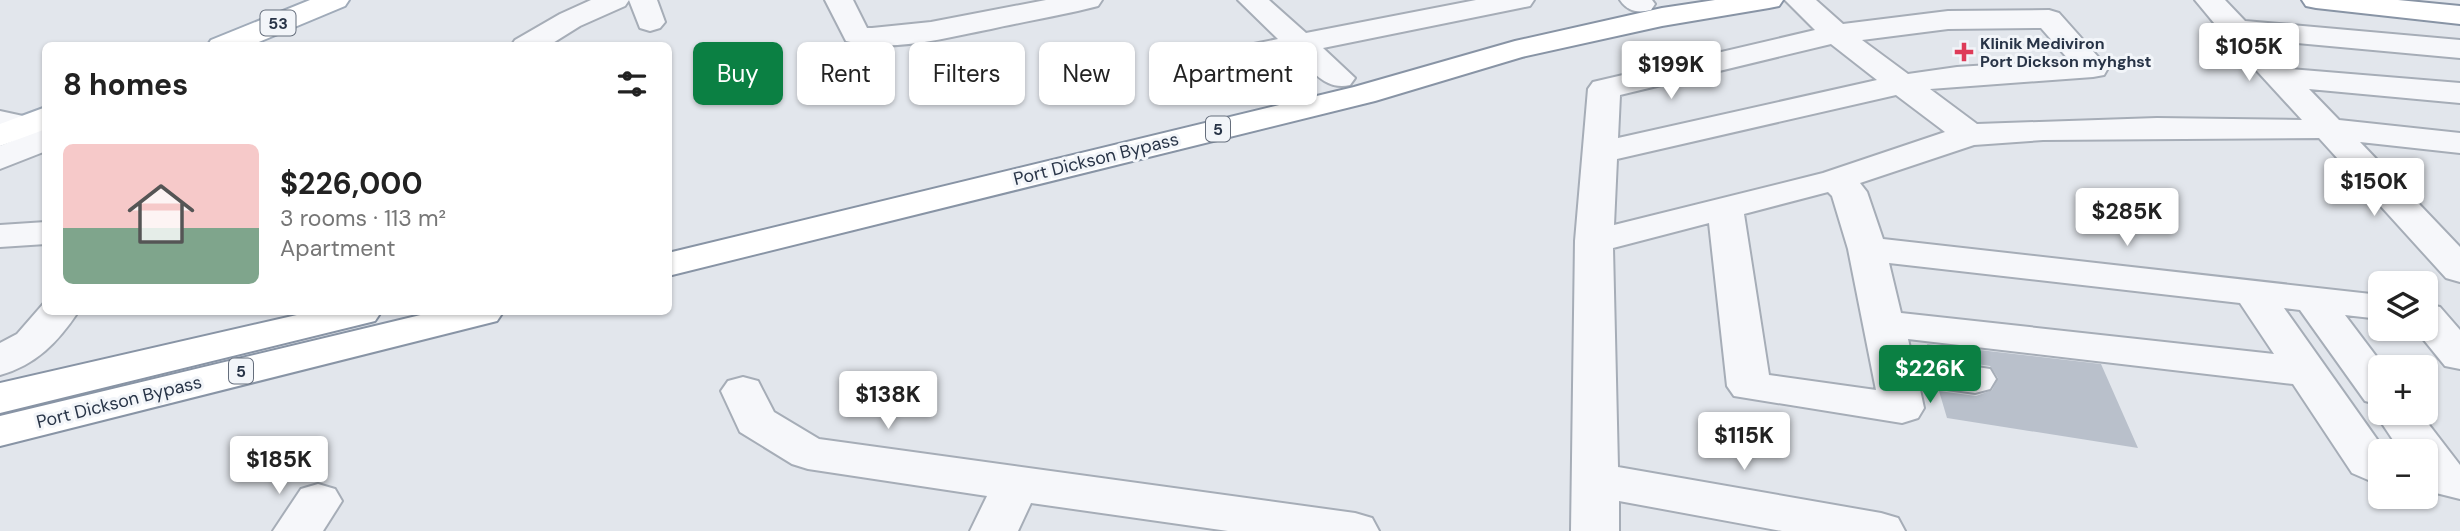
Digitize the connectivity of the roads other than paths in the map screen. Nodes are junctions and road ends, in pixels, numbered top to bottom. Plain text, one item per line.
1 (335, 0) edge
2 (615, 0) edge
3 (839, 0) edge
4 (1088, 0) edge
5 (1252, 0) edge
6 (1520, 0) edge
7 (1769, 0) edge
8 (1799, 0) edge
9 (2209, 0) edge
10 (2316, 0) edge
11 (1646, 1) edge
12 (1047, 4) edge
13 (2449, 9) edge
14 (2234, 29) junction
15 (1836, 34) junction
16 (232, 42) edge
17 (533, 42) edge
18 (1301, 42) edge
19 (1313, 42) edge
20 (2460, 49) edge
21 (1516, 51) junction
22 (1317, 57) edge
23 (2279, 77) junction
24 (1339, 78) junction
25 (1901, 84) junction
26 (2460, 93) edge
27 (1234, 125) junction
28 (27, 128) edge
29 (2321, 130) junction
30 (1970, 135) junction
31 (2460, 143) edge
32 (1602, 152) junction
33 (0, 159) edge
34 (42, 164) edge
35 (1835, 180) junction
36 (1725, 208) junction
37 (42, 233) edge
38 (0, 236) edge
39 (672, 237) edge
40 (1594, 241) junction
41 (1867, 249) junction
42 (2456, 261) edge
43 (672, 264) edge
44 (2253, 293) junction
45 (2313, 300) junction
46 (2368, 306) edge
47 (55, 315) edge
48 (348, 315) edge
49 (471, 315) edge
50 (2438, 315) edge
51 (2460, 316) edge
52 (1884, 324) junction
53 (2438, 329) edge
54 (2460, 356) edge
55 (0, 361) edge
56 (1894, 368) junction
57 (2306, 372) junction
58 (2368, 375) edge
59 (1975, 379) dead end
60 (743, 391) dead end
61 (0, 398) edge
62 (0, 431) edge
63 (2368, 462) edge
64 (1594, 480) junction
65 (1017, 484) junction
66 (995, 531) edge
67 (1355, 531) edge
68 (1595, 531) edge
69 (1881, 531) edge

1 - 16 main road, 53
2 - 17 street
3 - 12 street
4 - 12 street
5 - 18 street
6 - 19 street
7 - 21 main road, Port Dickson Bypass / 5
8 - 15 street
9 - 14 street
10 - 13 main road
11 - 24 main road, Port Dickson Bypass / 5
14 - 20 street
14 - 23 street
15 - 25 street
15 - 25 street
15 - 32 street
21 - 24 main road
21 - 27 main road, Port Dickson Bypass / 5
22 - 24 street
23 - 26 street
23 - 29 street
24 - 27 main road
24 - 39 main road, Port Dickson Bypass / 5
25 - 30 street
25 - 32 street
27 - 43 main road, Port Dickson Bypass / 5
28 - 33 street
29 - 30 street
29 - 31 street
29 - 42 street
30 - 35 street
32 - 40 street
33 - 34 street
35 - 36 street
35 - 41 street
36 - 40 street
36 - 56 street
37 - 38 street
40 - 64 street
41 - 44 street
41 - 52 street
44 - 45 street
44 - 57 street
45 - 46 street
45 - 58 street
47 - 55 street
48 - 61 main road, Port Dickson Bypass / 5
49 - 62 main road, Port Dickson Bypass / 5
50 - 51 street
52 - 56 street
52 - 57 street
53 - 54 street
56 - 59 street
57 - 63 street
60 - 65 street
64 - 68 street
64 - 69 street
65 - 66 street
65 - 67 street

